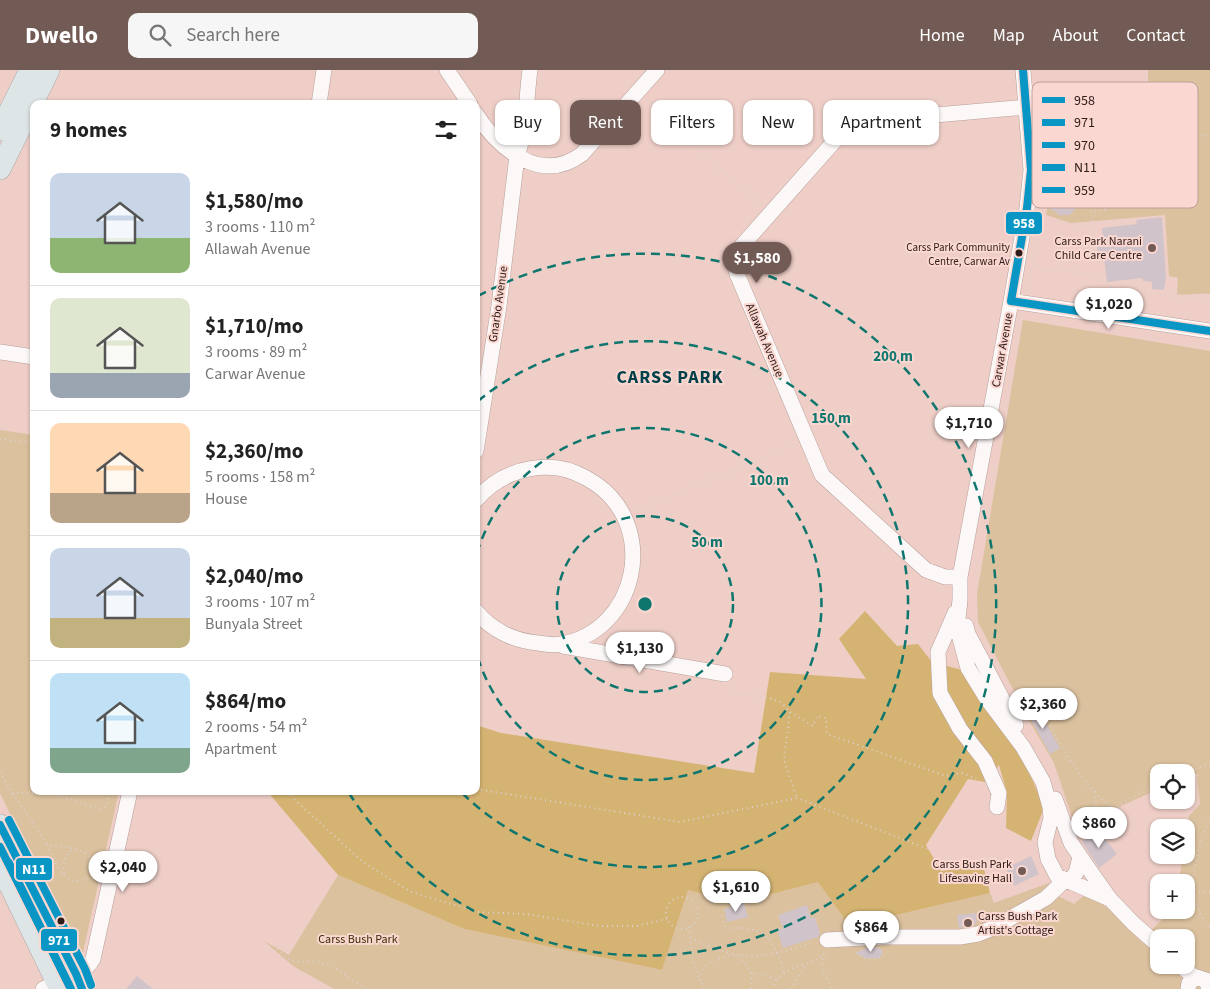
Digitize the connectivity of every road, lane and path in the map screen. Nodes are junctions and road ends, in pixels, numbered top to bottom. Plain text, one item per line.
1 (30, 70) edge
2 (49, 70) edge
3 (324, 70) edge
4 (447, 70) edge
5 (530, 70) edge
6 (656, 70) edge
7 (1023, 70) edge
8 (638, 92) junction
9 (34, 100) edge
10 (320, 100) edge
11 (467, 100) edge
12 (1026, 107) junction
13 (30, 109) edge
14 (480, 120) edge
15 (0, 130) edge
16 (1029, 148) junction
17 (1032, 148) edge
18 (517, 156) junction
19 (0, 170) edge
20 (1091, 208) edge
21 (1104, 208) edge
22 (1092, 211) junction
23 (771, 212) junction
24 (1076, 227) dead end
25 (1095, 245) dead end
26 (1033, 262) dead end
27 (1070, 272) junction
28 (1210, 297) edge
29 (1011, 301) junction
30 (1210, 331) edge
31 (0, 352) edge
32 (30, 356) edge
33 (480, 425) edge
34 (0, 439) edge
35 (30, 443) edge
36 (793, 445) dead end
37 (480, 496) edge
38 (624, 516) junction
39 (960, 577) junction
40 (960, 600) junction
41 (480, 615) edge
42 (560, 645) junction
43 (726, 674) joint
44 (790, 712) junction
45 (1045, 717) dead end
46 (1210, 764) edge
47 (1195, 770) edge
48 (0, 772) edge
49 (976, 780) dead end
50 (1150, 789) edge
51 (480, 790) edge
52 (1095, 791) junction
53 (12, 793) junction
54 (30, 793) edge
55 (57, 795) edge
56 (110, 795) edge
57 (129, 795) edge
58 (291, 795) edge
59 (798, 798) junction
60 (996, 808) dead end
61 (1114, 809) junction
62 (1210, 816) edge
63 (1097, 823) junction
64 (0, 825) edge
65 (1072, 835) junction
66 (1044, 842) junction
67 (48, 845) junction
68 (928, 849) dead end
69 (78, 850) junction
70 (1080, 857) junction
71 (1189, 864) edge
72 (1195, 865) junction
73 (0, 868) edge
74 (1195, 874) edge
75 (64, 876) junction
76 (1064, 881) junction
77 (1195, 891) edge
78 (1210, 892) edge
79 (1195, 896) edge
80 (1110, 899) junction
81 (722, 916) dead end
82 (667, 919) junction
83 (689, 927) junction
84 (1210, 927) edge
85 (690, 937) junction
86 (1150, 938) edge
87 (827, 947) junction
88 (853, 948) dead end
89 (277, 949) dead end
90 (885, 949) dead end
91 (779, 954) junction
92 (738, 955) junction
93 (806, 964) junction
94 (752, 973) junction
95 (784, 973) junction
96 (1190, 974) edge
97 (775, 980) junction
98 (700, 983) junction
99 (1202, 984) edge
100 (64, 985) edge
101 (366, 989) edge
102 (704, 989) edge
103 (751, 989) edge
104 (776, 989) edge
105 (791, 989) edge
106 (833, 989) edge

1 - 15 highway
2 - 9 highway
3 - 10 street
4 - 11 street
5 - 18 street, Gnarbo Avenue
6 - 8 street
7 - 12 street, Carwar Avenue
8 - 18 street
8 - 23 path
12 - 16 street, Carwar Avenue
12 - 23 street, Allawah Avenue
13 - 19 highway
14 - 18 street
16 - 17 path
16 - 29 street, Carwar Avenue
18 - 33 street, Gnarbo Avenue
20 - 22 path
21 - 22 path
22 - 24 path
23 - 39 street, Allawah Avenue
25 - 27 path
26 - 27 path
27 - 28 path
29 - 30 street
29 - 39 street, Carwar Avenue
31 - 32 street
34 - 35 path
36 - 38 path
37 - 38 street
38 - 42 street
39 - 40 street, Carwar Avenue
40 - 60 street
40 - 65 street, Carwar Avenue
40 - 66 street, Carwar Avenue
41 - 42 street
42 - 43 street
43 - 44 path
44 - 49 path
44 - 59 path
45 - 52 path
46 - 47 path
48 - 53 path
50 - 61 path
51 - 59 path
52 - 61 path
52 - 63 path
53 - 54 path
53 - 67 path
55 - 56 path
57 - 100 street
58 - 82 path
59 - 68 path
61 - 63 path
62 - 72 path
63 - 65 path
64 - 100 highway
65 - 66 street
65 - 70 street, Carwar Avenue
66 - 76 street
67 - 69 path
67 - 75 path
69 - 75 path
69 - 75 path
70 - 76 street
70 - 80 street, Carwar Avenue
71 - 72 path
72 - 74 path
73 - 100 highway
76 - 80 street, Carwar Avenue
76 - 87 street
77 - 78 path
79 - 84 path
80 - 86 street, Carwar Avenue
81 - 91 path
82 - 83 path
82 - 83 path
83 - 85 path
85 - 92 path
85 - 98 path
87 - 91 path
87 - 93 path
87 - 106 path
88 - 90 path
89 - 101 path
91 - 92 path
91 - 95 path
92 - 94 path
92 - 98 path
93 - 95 path
93 - 105 path
94 - 97 path
94 - 103 path
95 - 97 path
96 - 99 street
97 - 104 path
98 - 102 path

